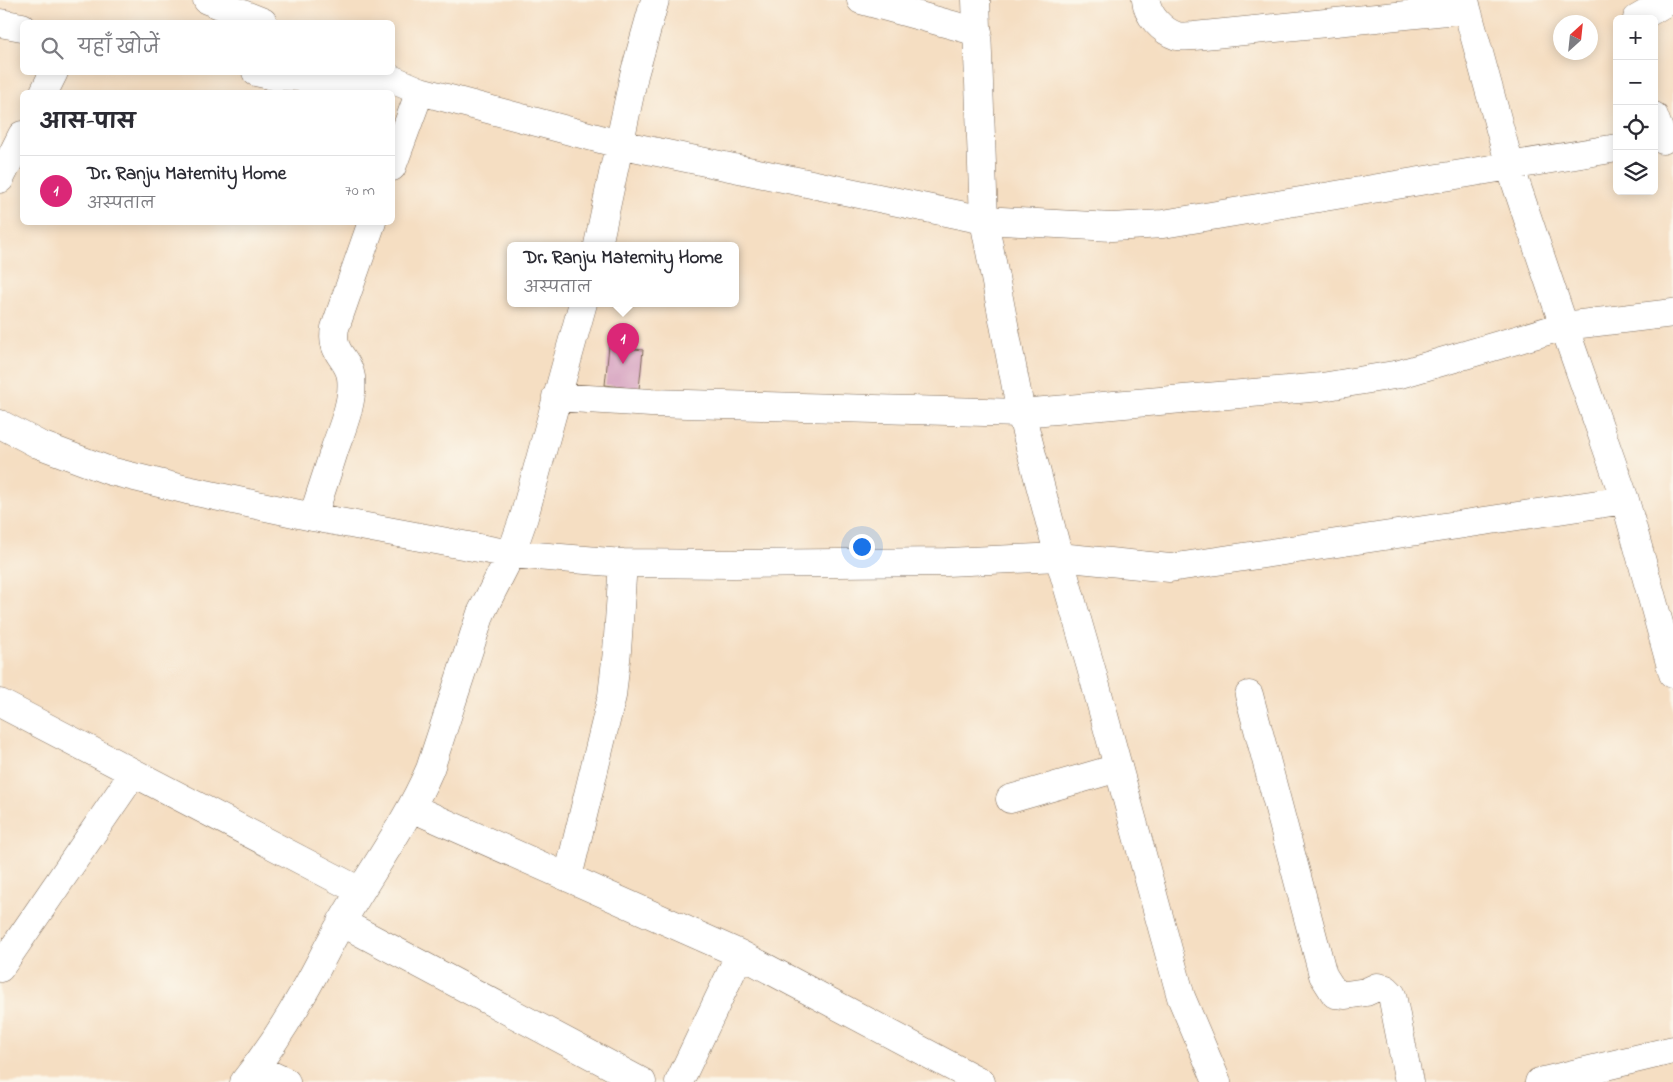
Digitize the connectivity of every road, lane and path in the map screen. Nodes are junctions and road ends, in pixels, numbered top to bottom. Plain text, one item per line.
1 (207, 0) edge
2 (654, 0) edge
3 (861, 0) edge
4 (976, 0) edge
5 (1146, 0) edge
6 (1670, 0) edge
7 (1466, 4) edge
8 (1644, 15) edge
9 (258, 20) edge
10 (0, 23) edge
11 (20, 27) edge
12 (978, 32) junction
13 (52, 75) edge
14 (270, 75) edge
15 (384, 77) edge
16 (45, 90) edge
17 (420, 91) junction
18 (20, 139) edge
19 (619, 144) junction
20 (1613, 149) edge
21 (395, 158) edge
22 (1510, 166) junction
23 (0, 180) edge
24 (984, 220) junction
25 (371, 225) edge
26 (599, 242) edge
27 (582, 307) edge
28 (1673, 313) edge
29 (1564, 326) junction
30 (556, 397) junction
31 (1021, 413) junction
32 (0, 424) edge
33 (1625, 500) junction
34 (313, 517) junction
35 (512, 554) junction
36 (1059, 557) junction
37 (623, 562) junction
38 (1673, 674) edge
39 (1248, 695) dead end
40 (0, 703) edge
41 (1118, 768) junction
42 (133, 774) junction
43 (1010, 799) dead end
44 (412, 808) junction
45 (568, 877) junction
46 (360, 891) junction
47 (341, 922) junction
48 (740, 954) junction
49 (0, 968) edge
50 (1673, 1050) edge
51 (250, 1075) edge
52 (286, 1082) edge
53 (642, 1082) edge
54 (679, 1082) edge
55 (981, 1082) edge
56 (1217, 1082) edge
57 (1409, 1082) edge
58 (1539, 1082) edge

1 - 9 street
2 - 19 street
3 - 12 street
4 - 12 street
5 - 7 street
6 - 8 street
7 - 22 street
10 - 11 street
12 - 24 street
13 - 16 street
14 - 15 street
15 - 17 street
17 - 19 street
17 - 21 street
18 - 23 street
19 - 24 street
19 - 26 street
20 - 22 street
22 - 24 street
22 - 29 street
24 - 31 street
25 - 34 street
27 - 30 street
28 - 29 street
29 - 31 street
29 - 33 street
30 - 31 street
30 - 35 street
31 - 36 street
32 - 34 street
33 - 36 street
33 - 38 street
34 - 35 street
35 - 37 street
35 - 44 street
36 - 37 street
36 - 41 street
37 - 45 street
39 - 57 street
40 - 42 street
41 - 43 street
41 - 56 street
42 - 46 street
42 - 49 street
44 - 45 street
44 - 46 street
45 - 48 street
46 - 47 street
47 - 51 street
47 - 53 street
48 - 54 street
48 - 55 street
50 - 58 street
51 - 52 street

